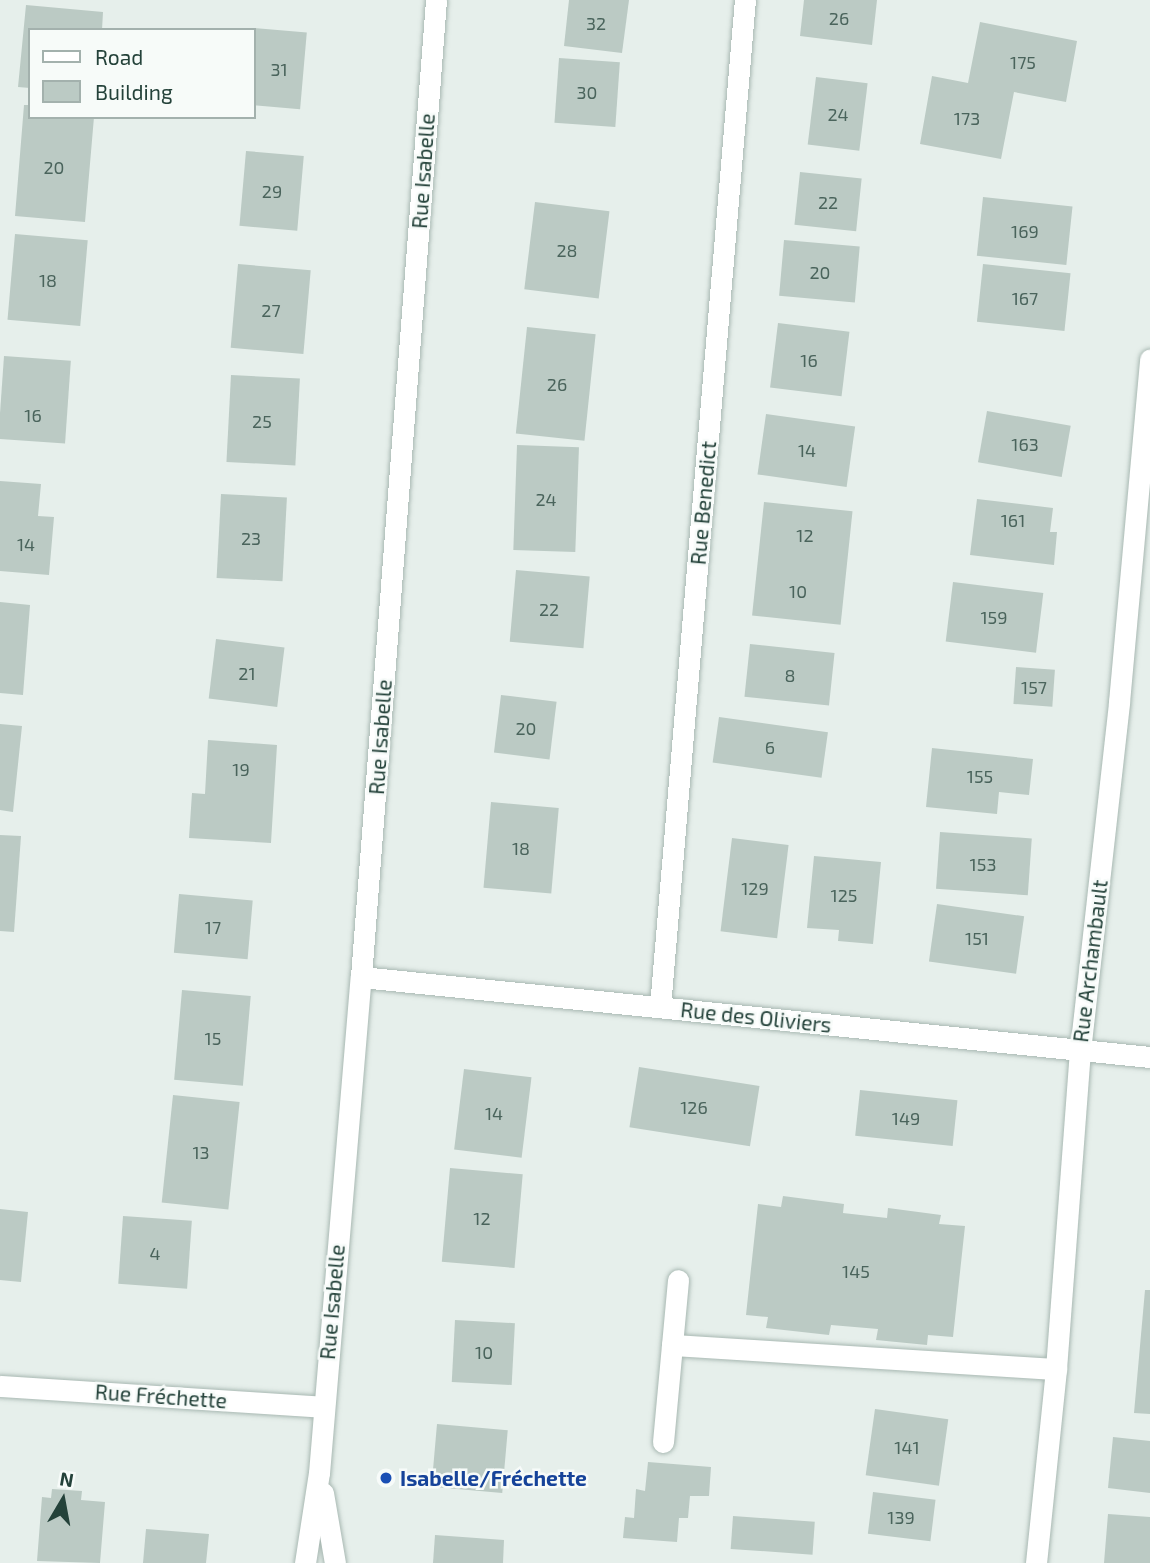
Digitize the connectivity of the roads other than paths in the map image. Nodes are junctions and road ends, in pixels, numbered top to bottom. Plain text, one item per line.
1 (436, 0) edge
2 (745, 0) edge
3 (1150, 359) edge
4 (361, 977) junction
5 (660, 1006) junction
6 (1080, 1051) junction
7 (1150, 1057) edge
8 (678, 1280) dead end
9 (672, 1345) junction
10 (1056, 1369) junction
11 (0, 1386) edge
12 (323, 1406) junction
13 (663, 1442) dead end
14 (319, 1473) junction
15 (305, 1563) edge
16 (335, 1563) edge
17 (1036, 1563) edge

1 - 4 street, Rue Isabelle
2 - 5 street, Rue Benedict
3 - 6 street, Rue Archambault
4 - 5 street, Rue des Oliviers
4 - 12 street, Rue Isabelle
5 - 6 street, Rue des Oliviers
6 - 7 street, Rue des Oliviers
6 - 10 street, Rue Archambault
8 - 9 street
9 - 10 street
9 - 13 street
10 - 17 street, Rue Archambault
11 - 12 street, Rue Fréchette
12 - 14 street, Rue Isabelle
14 - 15 street, Rue Isabelle
14 - 16 street, Rue Isabelle

